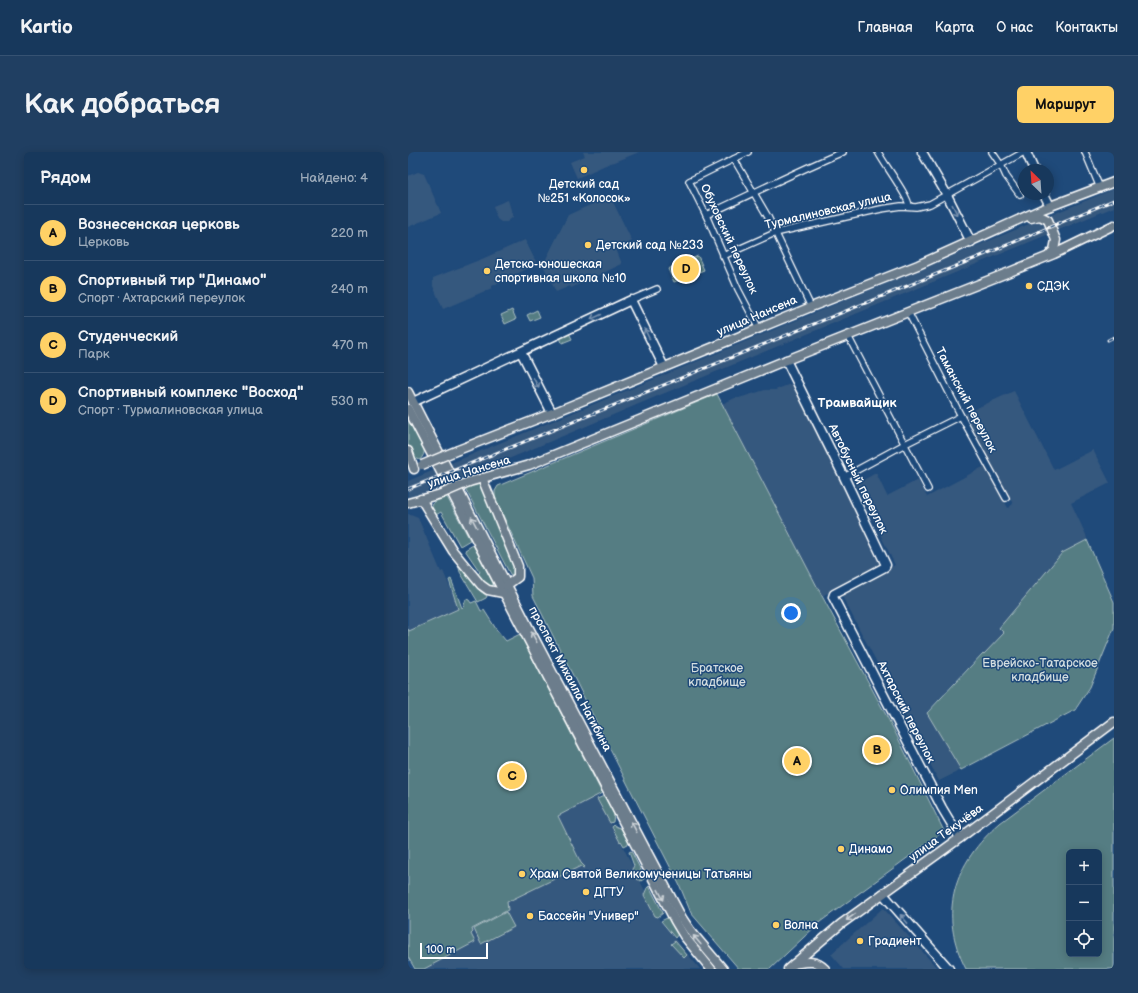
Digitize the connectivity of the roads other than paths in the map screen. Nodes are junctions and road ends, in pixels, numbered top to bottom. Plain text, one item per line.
1 (748, 152) edge
2 (843, 152) edge
3 (878, 152) edge
4 (922, 152) edge
5 (992, 152) edge
6 (1025, 152) edge
7 (1085, 152) edge
8 (734, 159) junction
9 (1031, 164) edge
10 (1002, 165) junction
11 (1114, 182) edge
12 (1100, 188) junction
13 (1018, 192) edge
14 (753, 194) junction
15 (947, 195) junction
16 (1047, 200) edge
17 (1064, 201) junction
18 (909, 206) junction
19 (1050, 206) junction
20 (706, 215) junction
21 (1020, 219) junction
22 (1048, 220) junction
23 (1114, 224) edge
24 (775, 233) junction
25 (1056, 240) junction
26 (971, 242) junction
27 (1077, 242) junction
28 (723, 256) junction
29 (1048, 256) junction
30 (657, 289) dead end
31 (631, 300) junction
32 (811, 307) junction
33 (908, 312) junction
34 (759, 329) junction
35 (848, 336) junction
36 (521, 352) junction
37 (786, 360) junction
38 (664, 368) junction
39 (408, 392) edge
40 (413, 402) junction
41 (408, 409) edge
42 (552, 414) junction
43 (961, 416) junction
44 (905, 444) junction
45 (408, 451) edge
46 (415, 468) edge
47 (844, 477) junction
48 (482, 478) junction
49 (928, 489) dead end
50 (437, 495) junction
51 (1006, 498) dead end
52 (421, 499) junction
53 (408, 504) edge
54 (428, 512) junction
55 (498, 583) junction
56 (507, 585) junction
57 (492, 590) junction
58 (503, 593) junction
59 (832, 596) joint
60 (1114, 722) edge
61 (960, 838) junction
62 (883, 894) junction
63 (791, 966) edge
64 (711, 969) edge
65 (723, 969) edge
66 (825, 969) edge
67 (948, 969) edge

1 - 8 street
2 - 14 street
3 - 18 street
4 - 15 street
5 - 10 street
6 - 9 street
6 - 10 street, Турмалиновская улица
7 - 12 street
8 - 14 street
8 - 20 street, Обуховский переулок
10 - 13 street
10 - 15 street, Турмалиновская улица
11 - 12 main road, улица Нансена
12 - 17 main road, улица Нансена
14 - 20 street
14 - 24 street
15 - 18 street, Турмалиновская улица
15 -> 26 street
16 - 19 street
17 - 19 main road, улица Нансена
17 - 22 main road
18 - 24 street, Турмалиновская улица
19 - 21 main road, улица Нансена
20 - 28 street, Обуховский переулок
21 - 22 main road
21 - 26 main road, улица Нансена
22 - 25 main road
23 - 27 main road, улица Нансена
24 - 28 street, Турмалиновская улица
24 - 32 street
25 - 27 main road
25 - 29 main road
26 - 32 main road, улица Нансена
27 - 29 main road, улица Нансена
28 - 34 street, Обуховский переулок
29 - 33 main road, улица Нансена
30 - 31 street
31 -> 36 street
38 -> 31 street
32 - 34 main road, улица Нансена
33 - 35 main road, улица Нансена
33 - 43 street, Таманский переулок
34 - 38 main road, улица Нансена
35 - 37 main road, улица Нансена
35 - 44 street
36 - 40 street
36 -> 42 street
37 - 47 street, Автобусный переулок
37 - 48 main road, улица Нансена
38 - 42 main road, улица Нансена
39 - 40 main road, проспект Михаила Нагибина
56 -> 40 main road, проспект Михаила Нагибина
41 - 55 main road, проспект Михаила Нагибина
42 - 46 main road, улица Нансена, bridge
43 - 44 street
43 - 51 street, Таманский переулок
44 - 47 street
44 - 49 street
45 - 46 main road
47 - 59 street, Автобусный переулок
48 - 50 main road, улица Нансена, bridge
48 - 56 main road
50 - 52 main road, улица Нансена
50 - 54 main road
52 - 53 main road, улица Нансена
52 - 54 main road
53 - 54 main road
54 - 57 main road
55 - 57 main road
55 - 58 main road, проспект Михаила Нагибина
65 -> 56 main road, проспект Михаила Нагибина
57 - 58 main road
58 -> 64 main road, проспект Михаила Нагибина
59 - 61 street, Ахтарский переулок
60 - 61 main road, улица Текучёва
61 - 62 main road, улица Текучёва
62 -> 63 main road, улица Текучёва
67 -> 62 street
63 - 66 main road

